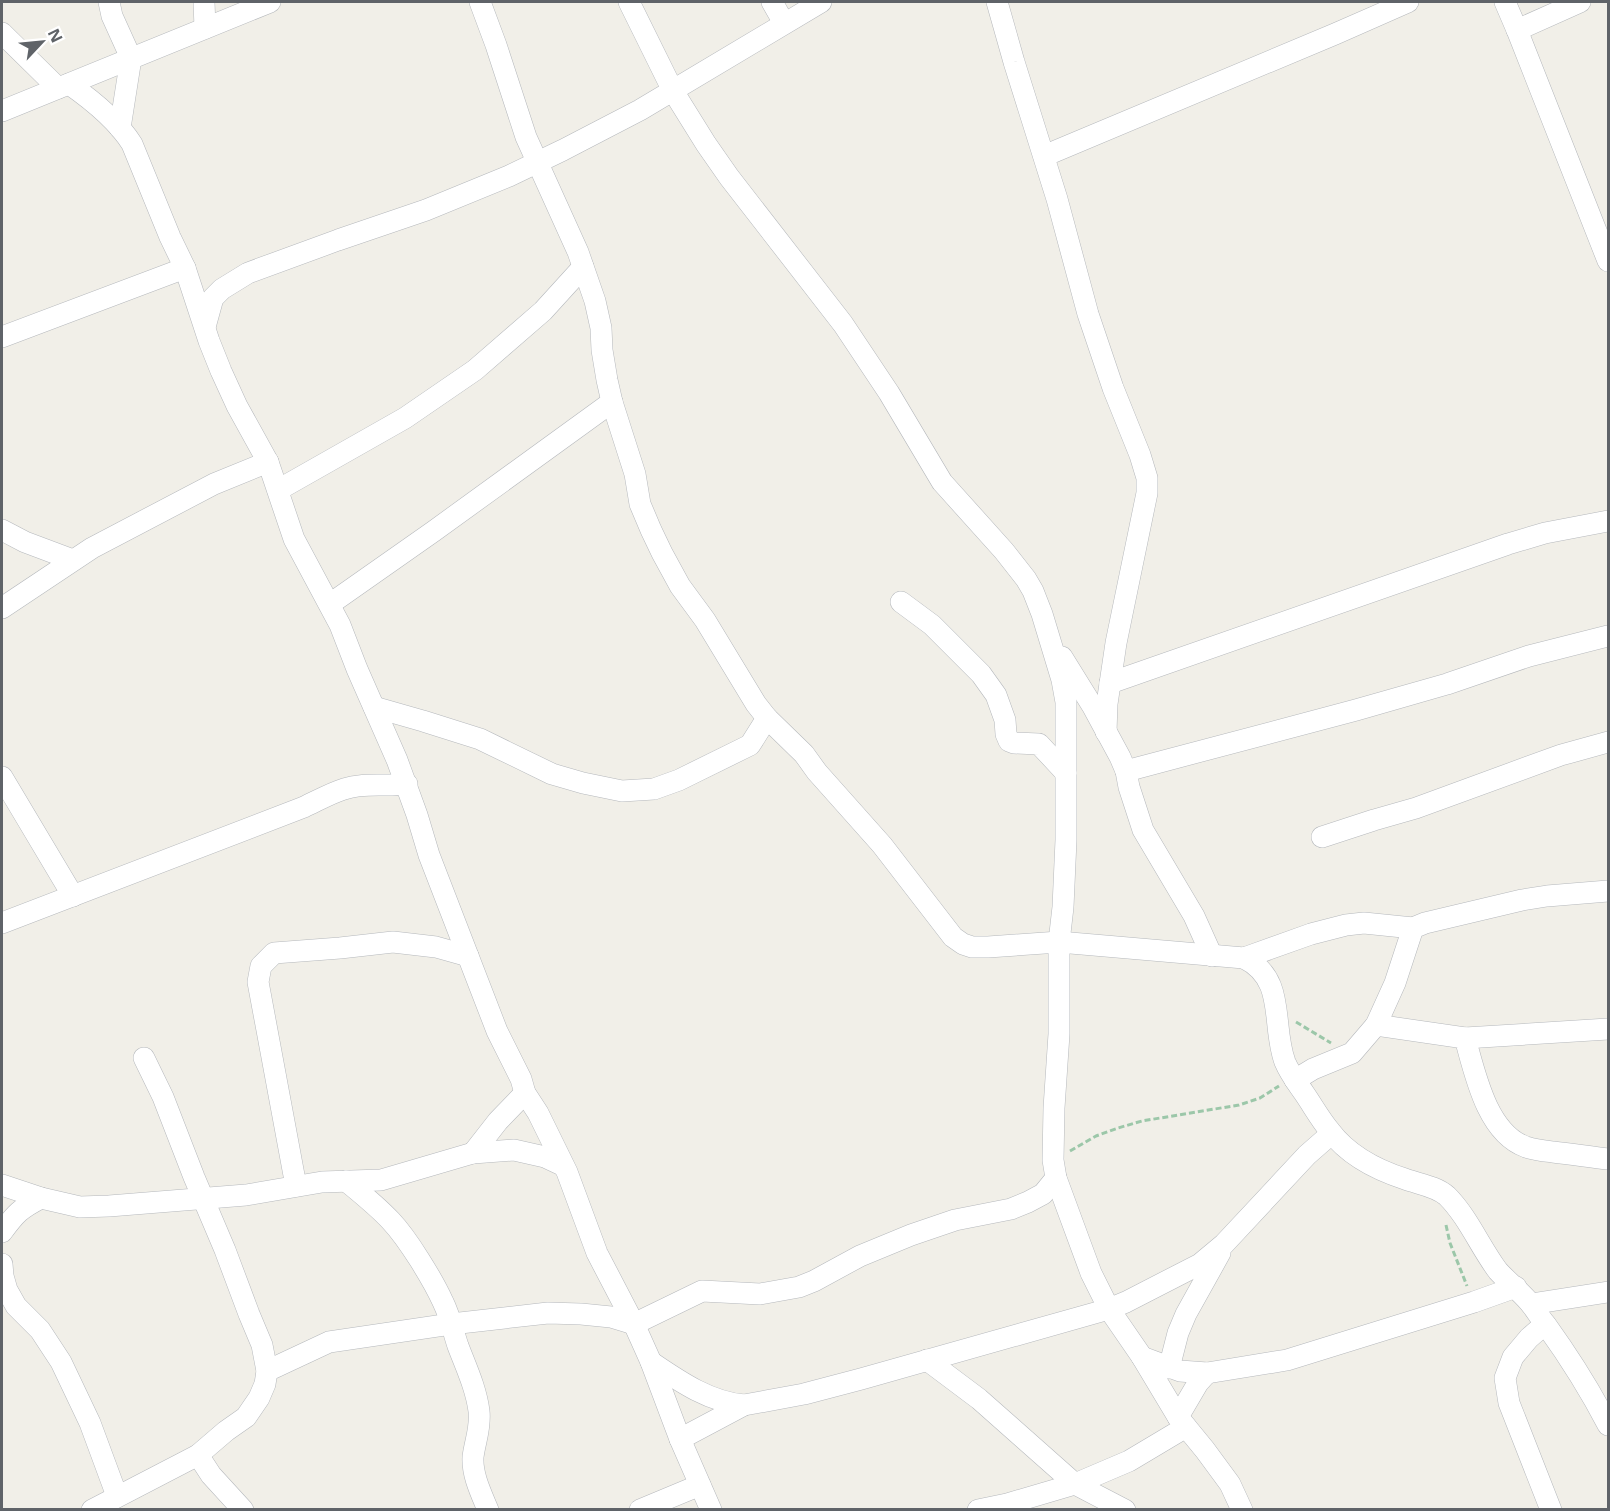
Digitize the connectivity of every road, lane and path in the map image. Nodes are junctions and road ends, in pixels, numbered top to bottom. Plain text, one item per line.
1 (109, 2) edge
2 (204, 2) edge
3 (270, 2) edge
4 (480, 2) edge
5 (629, 2) edge
6 (772, 2) edge
7 (821, 2) edge
8 (997, 2) edge
9 (1408, 2) edge
10 (1505, 2) edge
11 (1580, 2) edge
12 (784, 23) junction
13 (205, 28) junction
14 (1517, 30) junction
15 (2, 33) edge
16 (131, 58) junction
17 (64, 86) junction
18 (673, 91) junction
19 (2, 111) edge
20 (120, 128) junction
21 (1044, 156) junction
22 (537, 162) junction
23 (1608, 261) edge
24 (583, 267) junction
25 (185, 268) junction
26 (205, 327) junction
27 (2, 337) edge
28 (612, 402) junction
29 (268, 462) junction
30 (278, 490) junction
31 (1608, 521) edge
32 (2, 530) edge
33 (73, 560) junction
34 (901, 602) dead end
35 (330, 604) junction
36 (2, 608) edge
37 (1049, 636) junction
38 (1608, 636) edge
39 (1110, 683) junction
40 (374, 707) junction
41 (767, 718) junction
42 (1106, 732) junction
43 (1608, 742) edge
44 (1126, 771) junction
45 (1066, 773) junction
46 (2, 777) edge
47 (407, 784) junction
48 (1322, 837) dead end
49 (1608, 891) edge
50 (73, 897) junction
51 (2, 923) edge
52 (1413, 928) junction
53 (1059, 942) junction
54 (468, 956) junction
55 (1212, 956) junction
56 (1244, 958) junction
57 (1277, 1010) junction
58 (1376, 1025) junction
59 (1608, 1029) edge
60 (1465, 1038) junction
61 (1352, 1053) junction
62 (144, 1058) dead end
63 (1295, 1080) junction
64 (525, 1093) junction
65 (1331, 1134) junction
66 (473, 1153) junction
67 (1608, 1159) edge
68 (562, 1165) junction
69 (1055, 1169) junction
70 (346, 1181) junction
71 (2, 1185) edge
72 (297, 1186) junction
73 (41, 1198) junction
74 (203, 1200) junction
75 (1446, 1224) dead end
76 (2, 1232) edge
77 (1224, 1244) junction
78 (2, 1264) edge
79 (1516, 1287) junction
80 (1608, 1292) edge
81 (1474, 1302) junction
82 (1531, 1304) junction
83 (1109, 1309) junction
84 (451, 1324) junction
85 (633, 1324) junction
86 (1545, 1324) junction
87 (1142, 1357) junction
88 (927, 1360) junction
89 (651, 1362) junction
90 (1169, 1368) junction
91 (267, 1371) junction
92 (1207, 1373) junction
93 (744, 1405) junction
94 (1182, 1422) junction
95 (1608, 1425) edge
96 (680, 1439) junction
97 (198, 1455) junction
98 (1075, 1484) junction
99 (700, 1485) junction
100 (117, 1496) junction
101 (92, 1509) edge
102 (243, 1509) edge
103 (488, 1509) edge
104 (640, 1509) edge
105 (711, 1509) edge
106 (978, 1509) edge
107 (1125, 1509) edge
108 (1242, 1509) edge
109 (1551, 1509) edge

1 - 16 street
2 - 13 street
3 - 13 street
4 - 22 street
5 - 18 street
6 - 12 street
7 - 12 street
8 - 21 street
9 - 21 street
10 - 14 street
11 - 14 street
12 - 18 street
13 - 16 street
14 - 23 street
15 - 17 street
16 - 17 street
16 - 20 street
17 - 19 street
17 - 20 street
18 - 22 street
18 - 37 street
20 - 25 street
21 - 39 street
22 - 24 street
22 - 26 street
24 - 28 street
24 - 30 street
25 - 26 street
25 - 27 street
26 - 29 street
28 - 35 street
28 - 41 street
29 - 30 street
29 - 33 street
30 - 35 street
31 - 39 street
32 - 33 street
33 - 36 street
34 - 45 street
35 - 40 street
37 - 42 street
37 - 45 street
38 - 44 street
39 - 42 street
40 - 41 street
40 - 47 street
41 - 53 street
42 - 44 street
43 - 48 street
44 - 55 street
45 - 53 street
46 - 50 street
47 - 50 street
47 - 54 street
49 - 52 street
50 - 51 street
52 - 56 street
52 - 58 street
53 - 55 street
53 - 69 street
54 - 64 street
54 - 72 street
55 - 56 street
56 - 57 street
57 - 61 path
57 - 63 street
58 - 60 street
58 - 61 street
59 - 60 street
60 - 67 street
61 - 63 street
62 - 74 street
63 - 65 street
63 - 69 path
64 - 66 street
64 - 68 street
65 - 77 street
65 - 79 street
66 - 68 street
66 - 70 street
68 - 85 street
69 - 83 street
69 - 85 street
70 - 72 street
70 - 84 street
71 - 73 street
72 - 74 street
73 - 74 street
73 - 76 street
74 - 91 street
75 - 81 path
77 - 83 street
77 - 90 street
78 - 100 street
79 - 81 street
79 - 82 street
80 - 82 street
81 - 92 street
82 - 86 street
83 - 87 street
83 - 88 street
84 - 85 street
84 - 91 street
84 - 103 street
85 - 89 street
86 - 95 street
86 - 109 street
87 - 90 street
87 - 94 street
88 - 93 street
88 - 98 street
89 - 93 street
89 - 96 street
90 - 92 street
91 - 97 street
92 - 94 street
93 - 96 street
94 - 98 street
94 - 108 street
96 - 99 street
97 - 100 street
97 - 102 street
98 - 106 street
98 - 107 street
99 - 104 street
99 - 105 street
100 - 101 street

